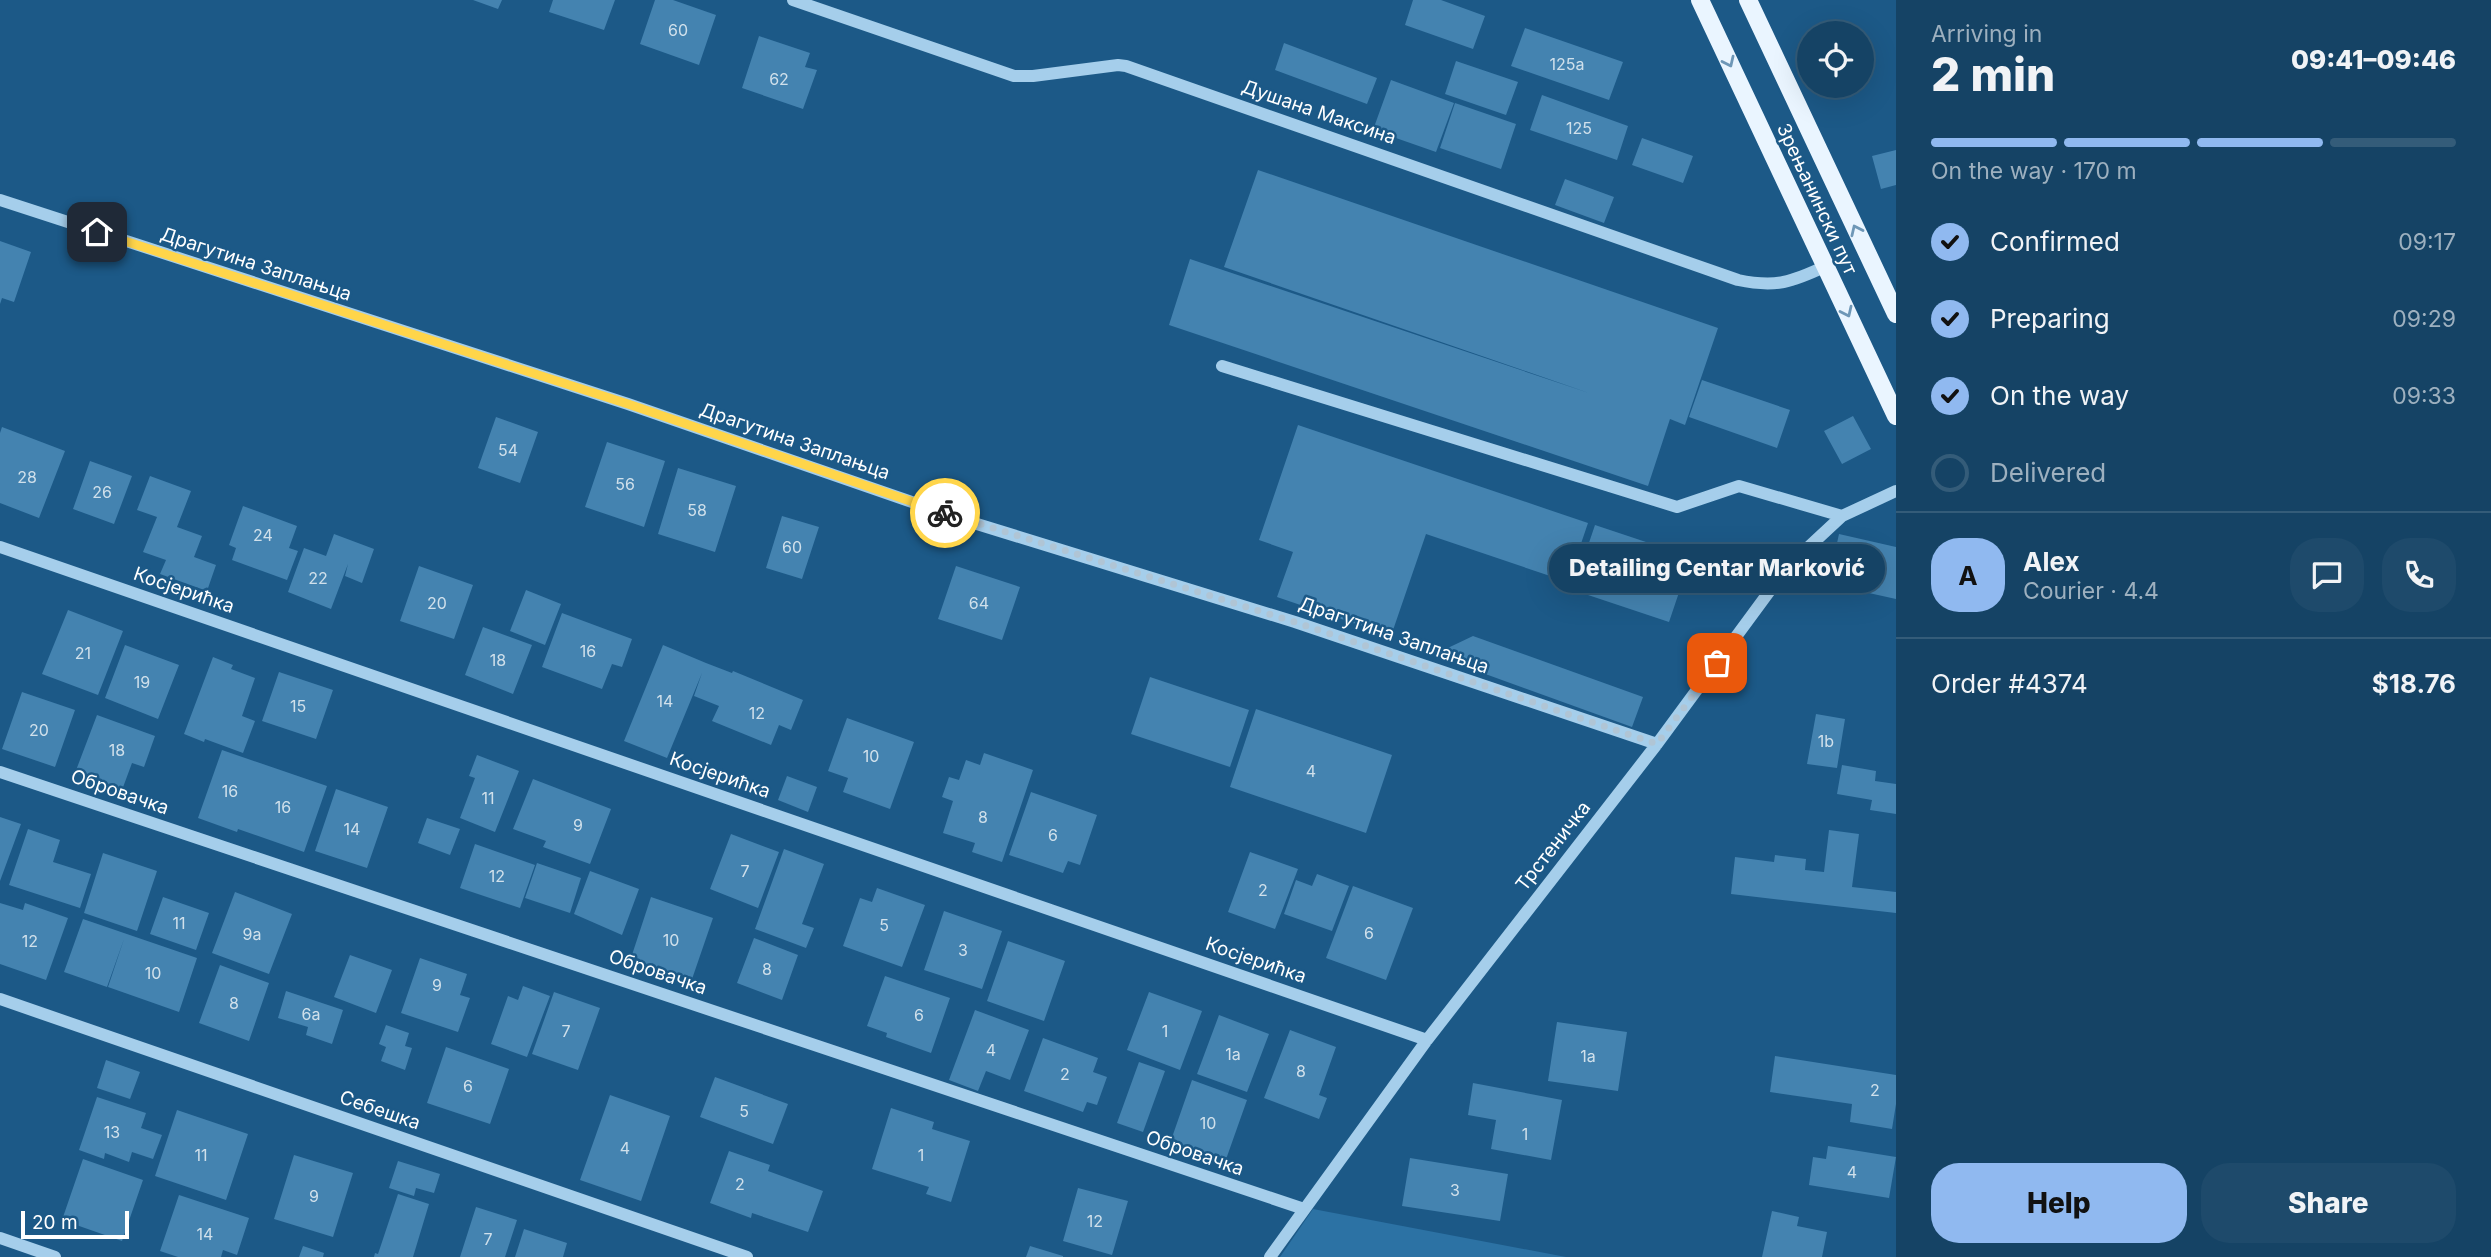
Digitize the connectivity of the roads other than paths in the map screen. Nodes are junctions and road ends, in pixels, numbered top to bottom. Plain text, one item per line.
1 (793, 0) edge
2 (1700, 0) edge
3 (1748, 0) edge
4 (0, 200) edge
5 (1826, 266) junction
6 (1896, 314) edge
7 (1222, 366) dead end
8 (1896, 416) edge
9 (1896, 491) edge
10 (1842, 516) junction
11 (0, 547) edge
12 (1657, 744) junction
13 (0, 772) edge
14 (0, 999) edge
15 (1427, 1040) junction
16 (1304, 1209) junction
17 (0, 1238) edge
18 (55, 1257) edge
19 (747, 1257) edge
20 (1270, 1257) edge

1 - 5 street, Душана Максина
2 -> 5 main road, Зрењанински пут
6 -> 3 main road, Зрењанински пут
4 - 12 street, Драгутина Заплањца
5 -> 8 main road, Зрењанински пут
7 - 10 street
9 - 10 street, Трстеничка
10 - 12 street, Трстеничка
11 - 15 street, Косјерићка
12 - 15 street, Трстеничка
13 - 16 street, Обровачка
14 - 19 street, Себешка
15 - 16 street, Трстеничка
16 - 20 street, Трстеничка
17 - 18 street

